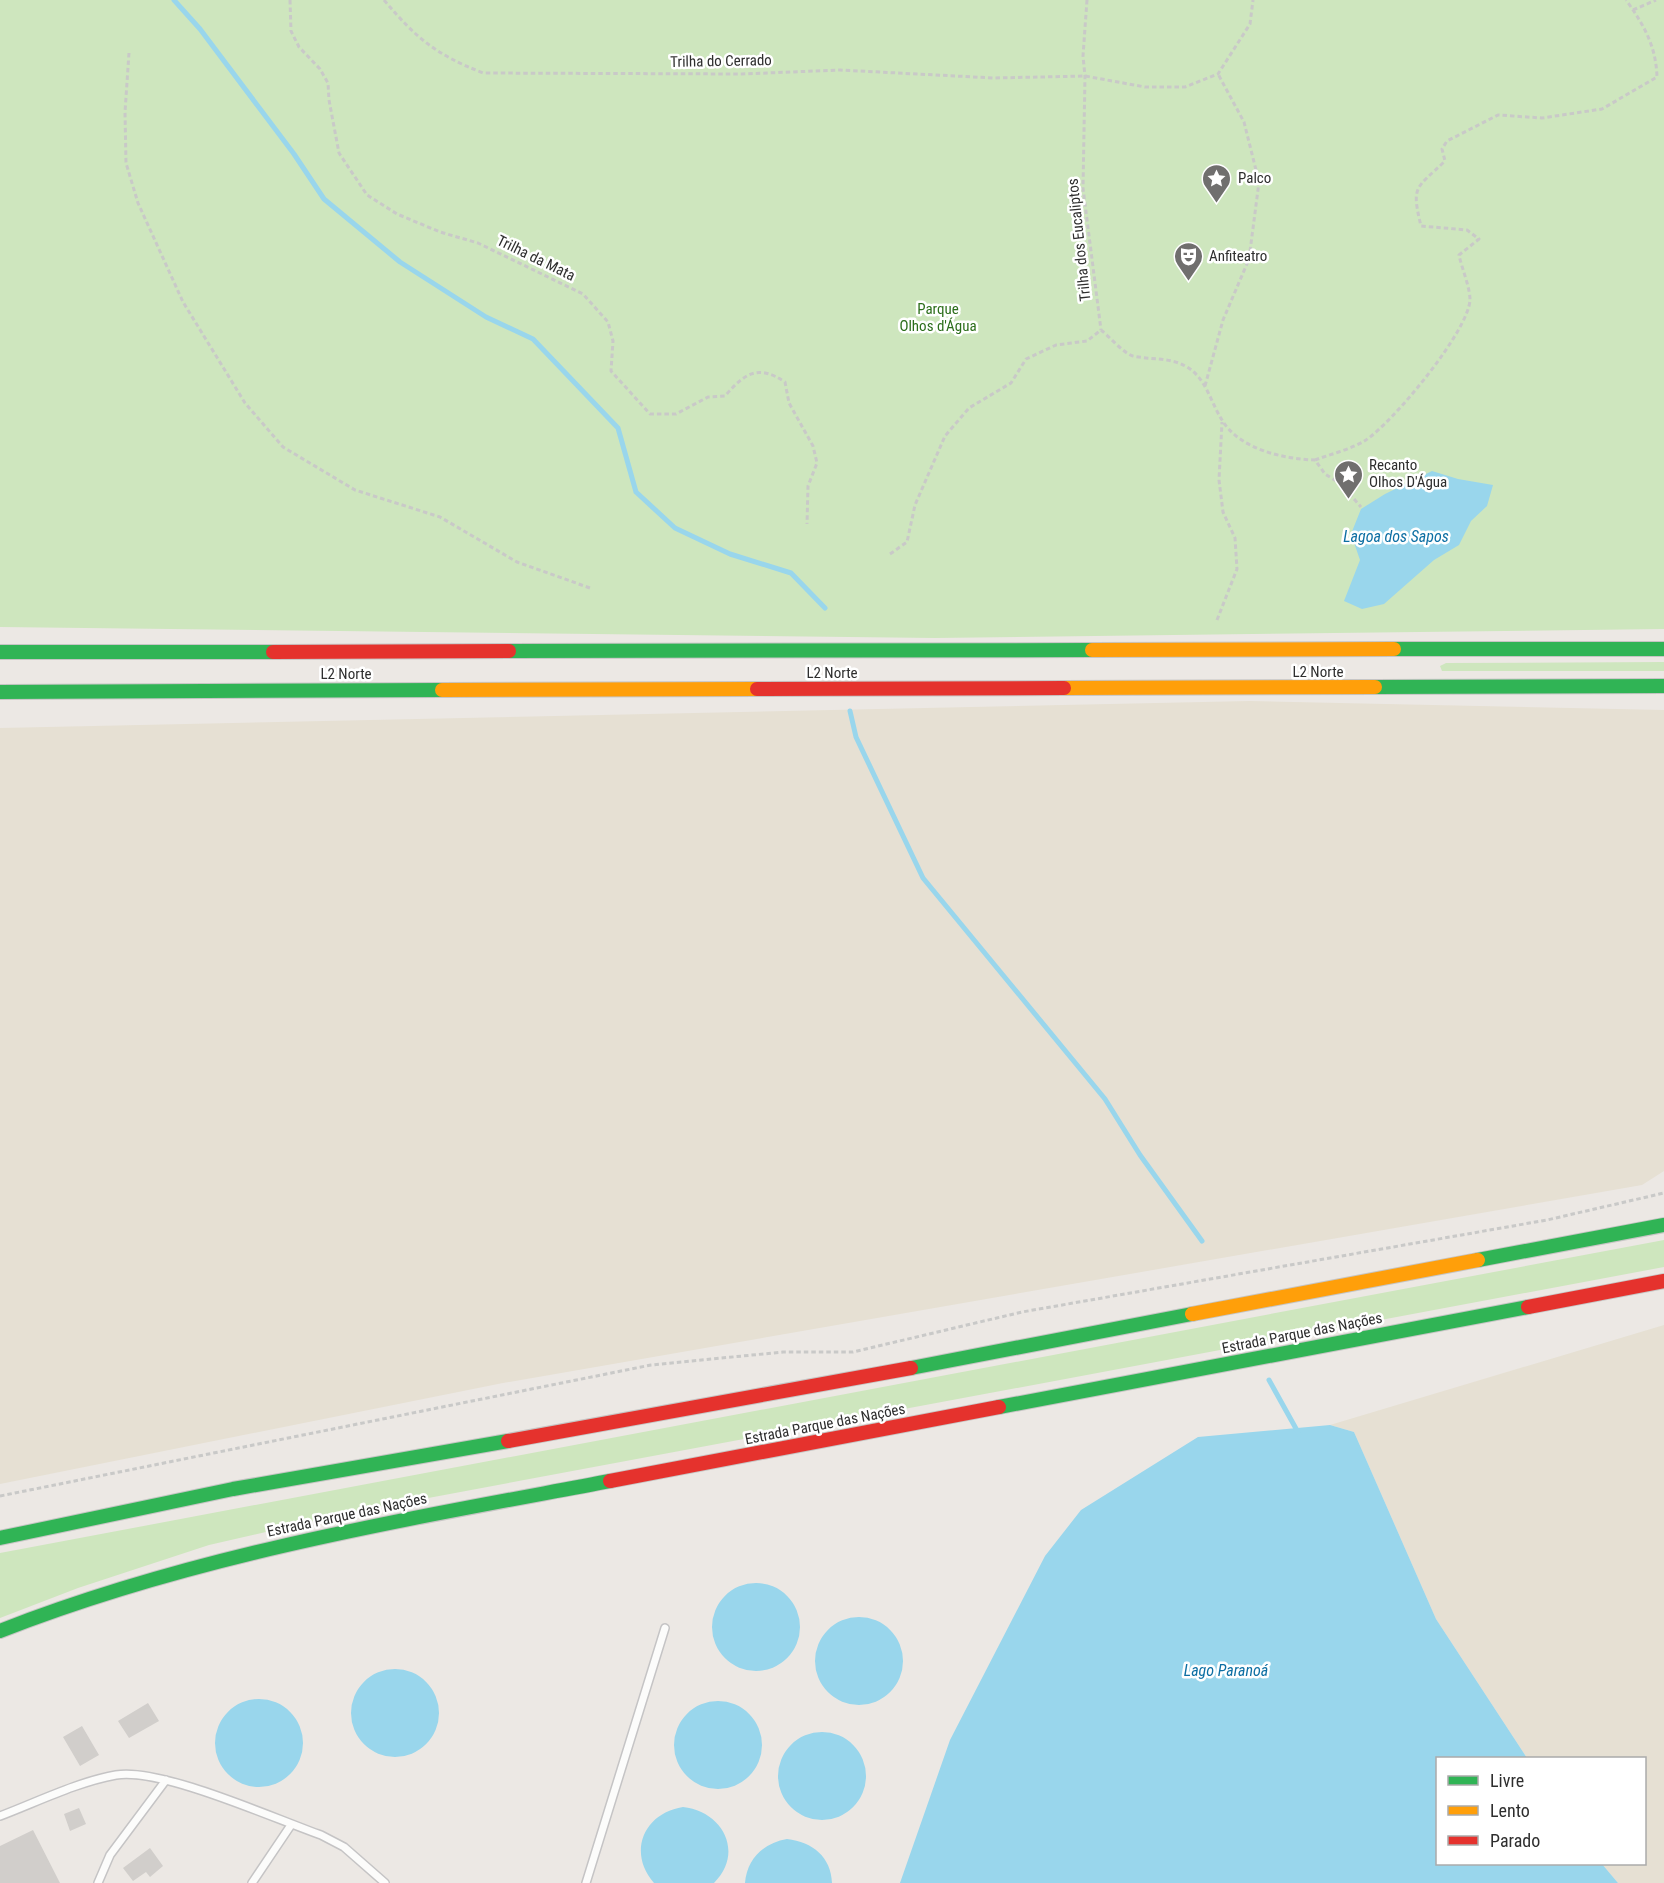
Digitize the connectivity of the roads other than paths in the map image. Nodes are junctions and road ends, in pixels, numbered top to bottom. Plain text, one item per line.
1 (1664, 650) edge
2 (0, 652) edge
3 (1424, 660) junction
4 (1664, 686) edge
5 (1423, 688) junction
6 (0, 692) edge
7 (1664, 1226) edge
8 (1664, 1281) edge
9 (0, 1538) edge
10 (665, 1628) dead end
11 (0, 1631) edge
12 (166, 1780) junction
13 (0, 1816) edge
14 (291, 1824) junction
15 (98, 1883) edge
16 (252, 1883) edge
17 (385, 1883) edge
18 (586, 1883) edge

1 - 3 main road, L2 Norte
2 - 3 main road, L2 Norte
3 - 5 main road
4 - 5 main road, L2 Norte
5 - 6 main road, L2 Norte
7 - 9 main road
8 - 11 main road, Estrada Parque das Nações
10 - 18 lane
12 - 13 lane
12 - 14 lane
12 - 15 lane
14 - 16 lane
14 - 17 lane

